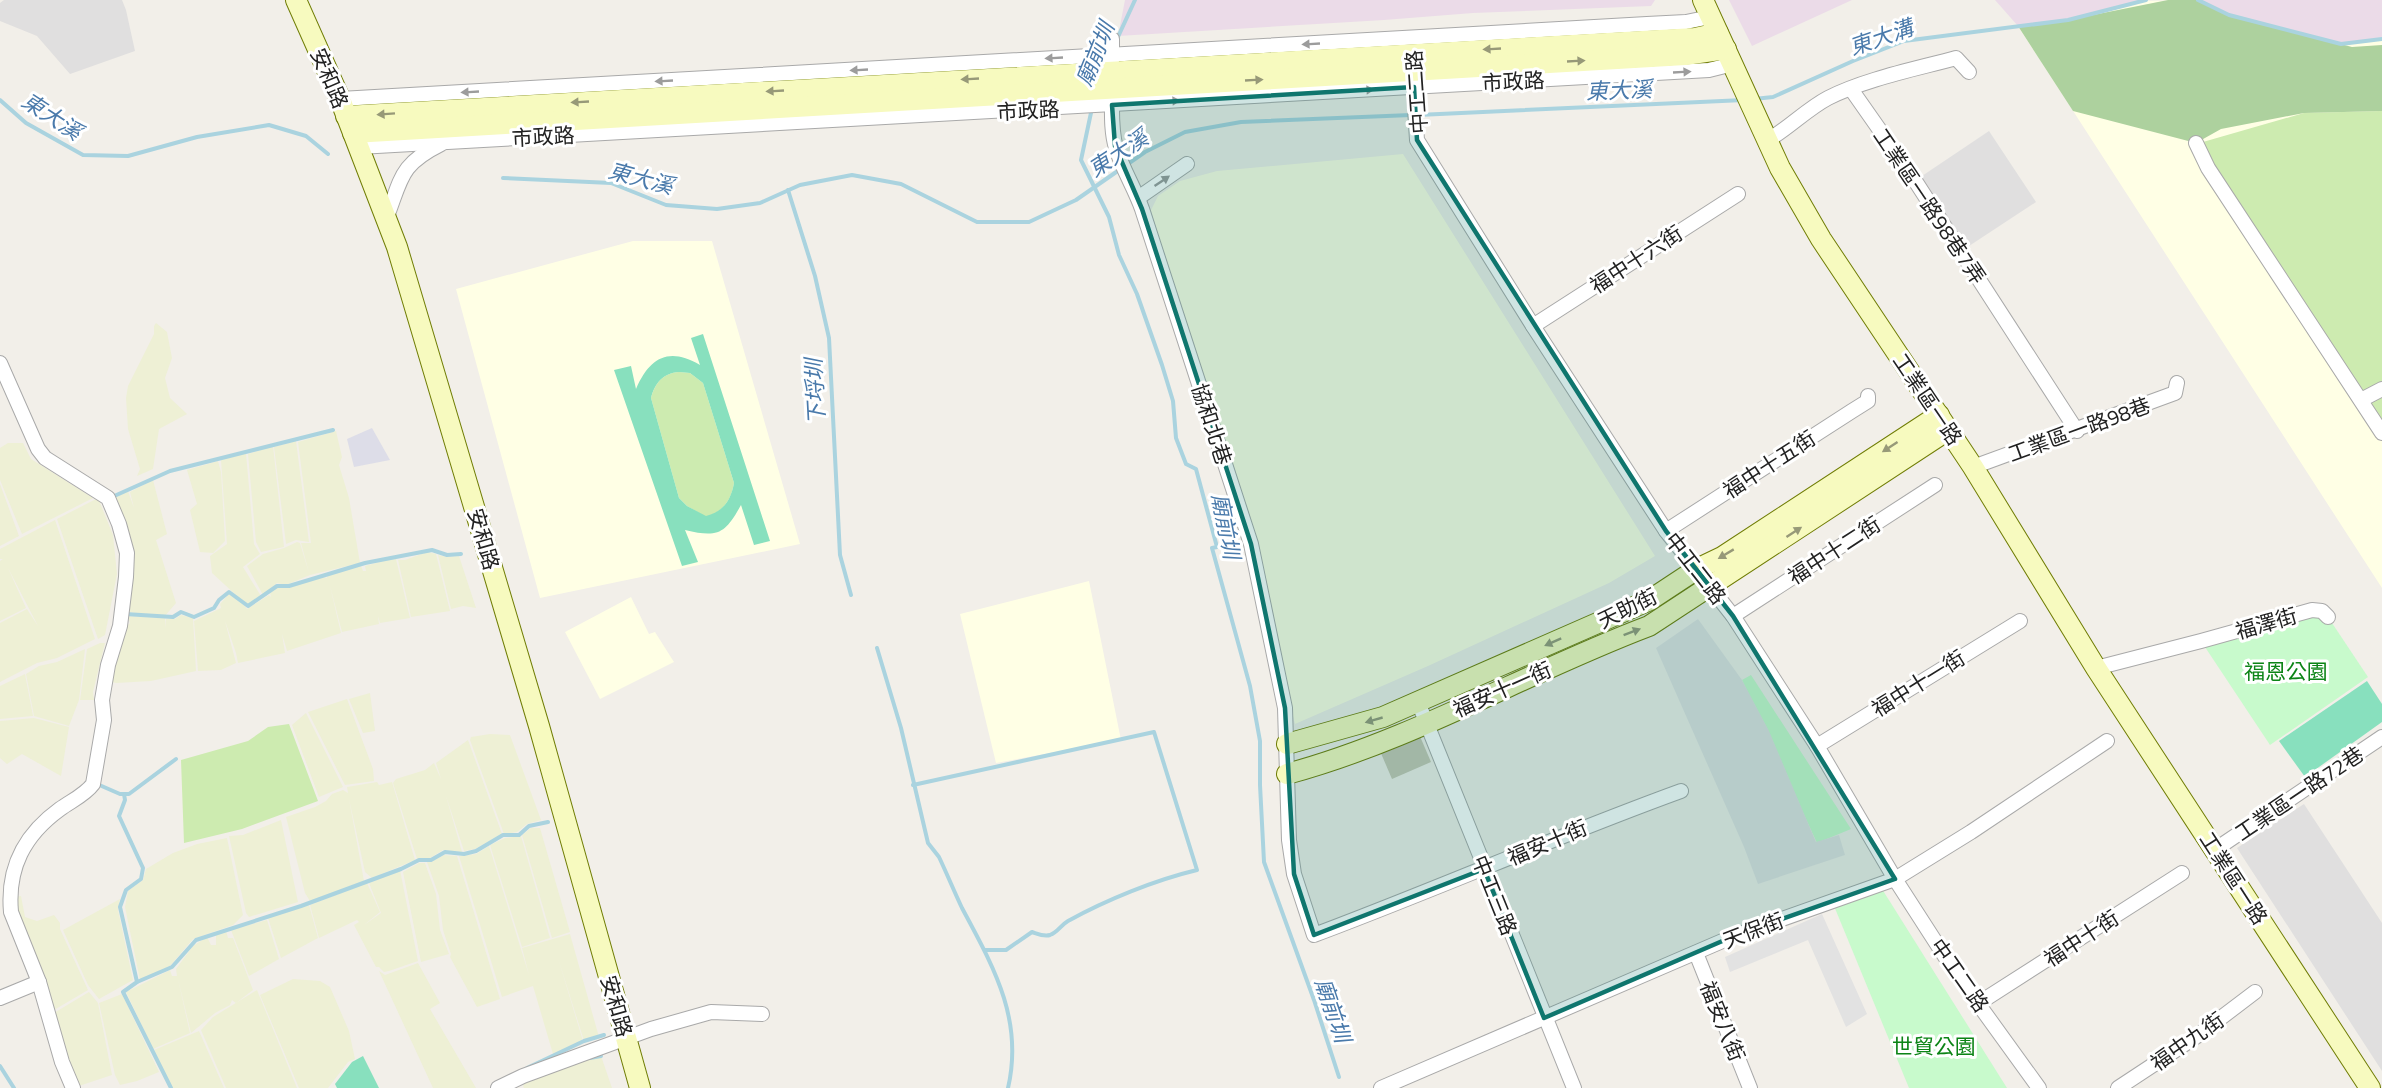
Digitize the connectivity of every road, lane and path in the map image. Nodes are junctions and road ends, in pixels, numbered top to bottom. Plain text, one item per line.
1 (296, 0) edge
2 (1112, 39) dead end
3 (1722, 41) edge
4 (1413, 55) junction
5 (1969, 72) dead end
6 (1112, 80) junction
7 (1851, 89) junction
8 (349, 124) junction
9 (1765, 135) junction
10 (446, 141) junction
11 (2196, 144) dead end
12 (1187, 164) dead end
13 (1136, 192) junction
14 (1738, 194) dead end
15 (386, 219) junction
16 (1533, 326) junction
17 (0, 363) edge
18 (2177, 382) dead end
19 (2382, 389) edge
20 (1868, 396) dead end
21 (2361, 400) junction
22 (1943, 422) junction
23 (2077, 431) junction
24 (2382, 433) edge
25 (1973, 467) junction
26 (1935, 485) dead end
27 (1666, 531) junction
28 (1697, 569) junction
29 (1710, 587) junction
30 (1733, 616) junction
31 (2328, 617) dead end
32 (2020, 621) dead end
33 (2096, 668) junction
34 (1418, 702) junction
35 (1426, 723) junction
36 (2382, 737) edge
37 (2107, 741) dead end
38 (1287, 744) junction
39 (1816, 746) junction
40 (1287, 774) junction
41 (1681, 791) dead end
42 (2216, 849) junction
43 (1484, 869) junction
44 (2182, 873) dead end
45 (1895, 879) junction
46 (1314, 935) joint
47 (1696, 953) junction
48 (39, 982) junction
49 (2255, 992) dead end
50 (0, 998) edge
51 (1979, 1003) junction
52 (762, 1014) dead end
53 (1544, 1018) junction
54 (626, 1039) junction
55 (1749, 1085) edge
56 (73, 1088) edge
57 (498, 1088) edge
58 (640, 1088) edge
59 (1380, 1088) edge
60 (1574, 1088) edge
61 (1734, 1088) edge
62 (2039, 1088) edge
63 (2118, 1088) edge
64 (2370, 1088) edge

1 - 8 street, 安和路
2 - 6 street, 協和北巷
3 - 4 street, 市政路
3 -> 4 street, 市政路
3 - 9 street, 工業區一路
4 - 6 street, 市政路
4 -> 6 street, 市政路
4 - 16 street, 中工二路
5 - 7 street
6 - 8 street, 市政路
6 - 10 street, 市政路
6 - 13 street, 協和北巷
7 - 9 street
7 - 23 street, 工業區一路98巷7弄
8 - 10 street, 市政路
8 - 15 street, 安和路
9 - 22 street, 工業區一路
10 - 15 street
11 - 21 street
13 -> 12 street
13 - 38 street, 協和北巷
14 - 16 street, 福中十六街
15 - 54 street, 安和路
16 - 27 street, 中工二路
17 - 48 street
18 - 23 street, 工業區一路98巷
19 - 21 street
20 - 27 street, 福中十五街
21 - 24 street
22 - 25 street, 工業區一路
22 -> 28 street, 天助街
29 -> 22 street
23 - 25 street, 工業區一路98巷
25 - 33 street, 工業區一路
26 - 30 street, 福中十二街
27 - 28 street, 中工二路
28 - 29 street, 中工二路
28 -> 34 street, 天助街
29 - 30 street, 中工二路
35 -> 29 street, 福安十一街
30 - 39 street, 中工二路
31 - 33 street, 福澤街
32 - 39 street, 福中十一街
33 - 42 street, 工業區一路
34 - 35 street, 中工三路
34 -> 38 street, 天助街
35 - 40 street, 福安十一街
35 - 43 street, 中工三路
36 - 42 street, 工業區一路72巷
37 - 45 street, 天保街
38 - 40 street, 協和北巷
39 - 45 street, 中工二路
40 - 46 street, 協和北巷
41 - 43 street, 福安十街
42 - 64 street, 工業區一路
43 - 46 street, 福安十街
43 - 53 street, 中工三路
44 - 51 street, 福中十街
45 - 47 street, 天保街
45 - 51 street, 中工二路
47 - 53 street, 天保街
47 - 55 street, 福安八街
48 - 50 street
48 - 56 street
49 - 63 street, 福中九街
51 - 62 street, 中工二路
52 - 54 street
53 - 59 street, 天保街
53 - 60 street, 中工三路
54 - 57 street
54 - 58 street, 安和路
55 - 61 street

